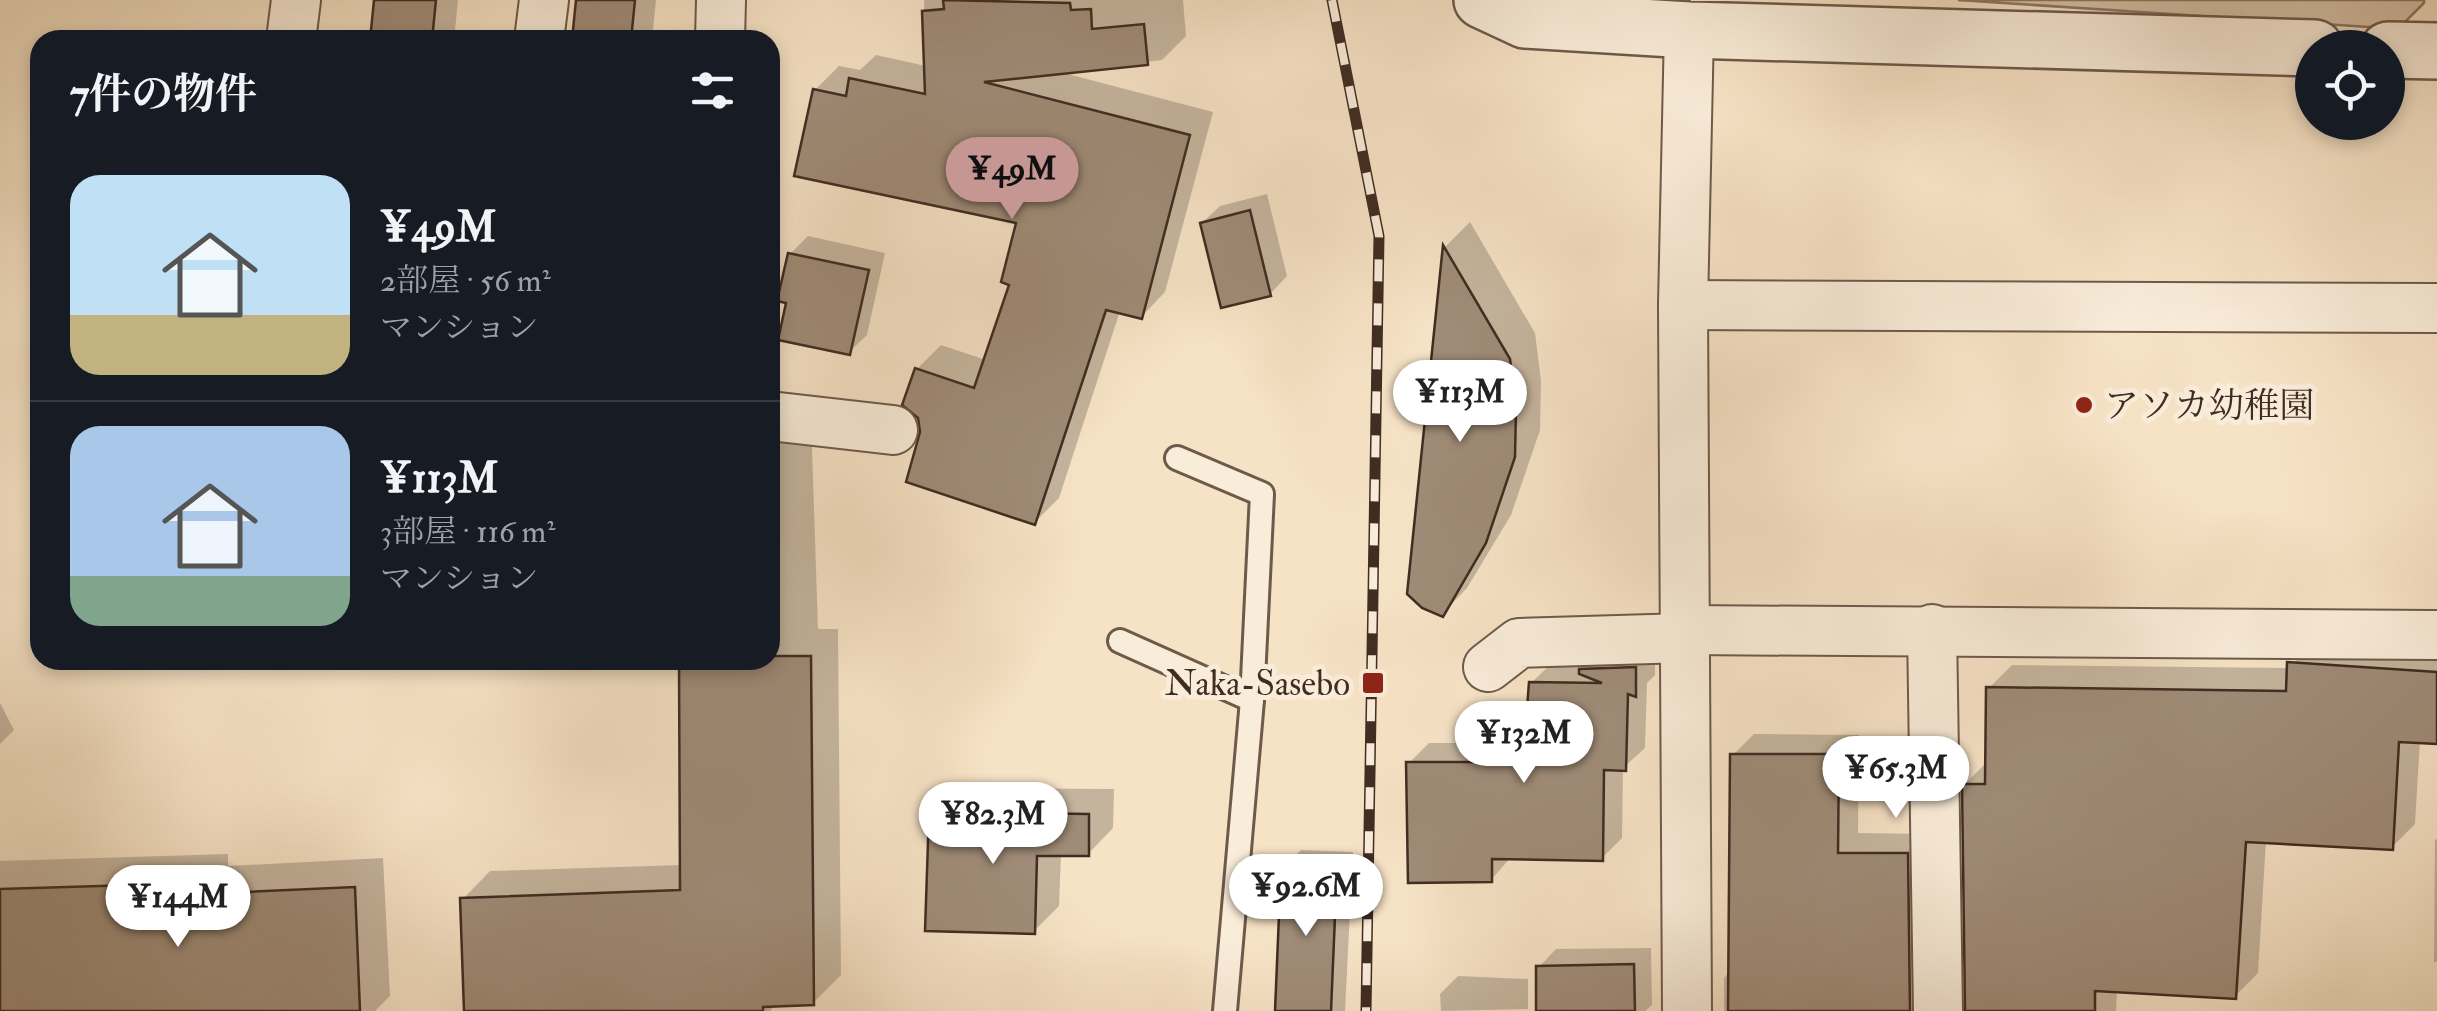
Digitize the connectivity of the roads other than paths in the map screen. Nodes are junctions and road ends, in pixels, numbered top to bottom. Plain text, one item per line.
1 (296, 0) edge
2 (544, 0) edge
3 (721, 0) edge
4 (1482, 0) edge
5 (292, 30) edge
6 (540, 30) edge
7 (720, 30) edge
8 (1689, 30) junction
9 (2295, 47) edge
10 (2405, 50) edge
11 (2437, 51) edge
12 (1682, 305) junction
13 (2437, 308) edge
14 (780, 417) edge
15 (894, 430) dead end
16 (1177, 458) dead end
17 (1932, 629) junction
18 (1686, 634) junction
19 (2437, 634) edge
20 (1120, 642) dead end
21 (1488, 667) dead end
22 (1252, 700) junction
23 (1225, 1011) edge
24 (1686, 1011) edge
25 (1938, 1011) edge

1 - 5 street
2 - 6 street
3 - 7 street
4 - 8 street
8 - 9 street
8 - 12 street
10 - 11 street
12 - 13 street
12 - 18 street
14 - 15 street
16 - 22 lane
17 - 18 street
17 - 19 street
17 - 25 street
18 - 21 street
18 - 24 street
20 - 22 lane
22 - 23 lane

